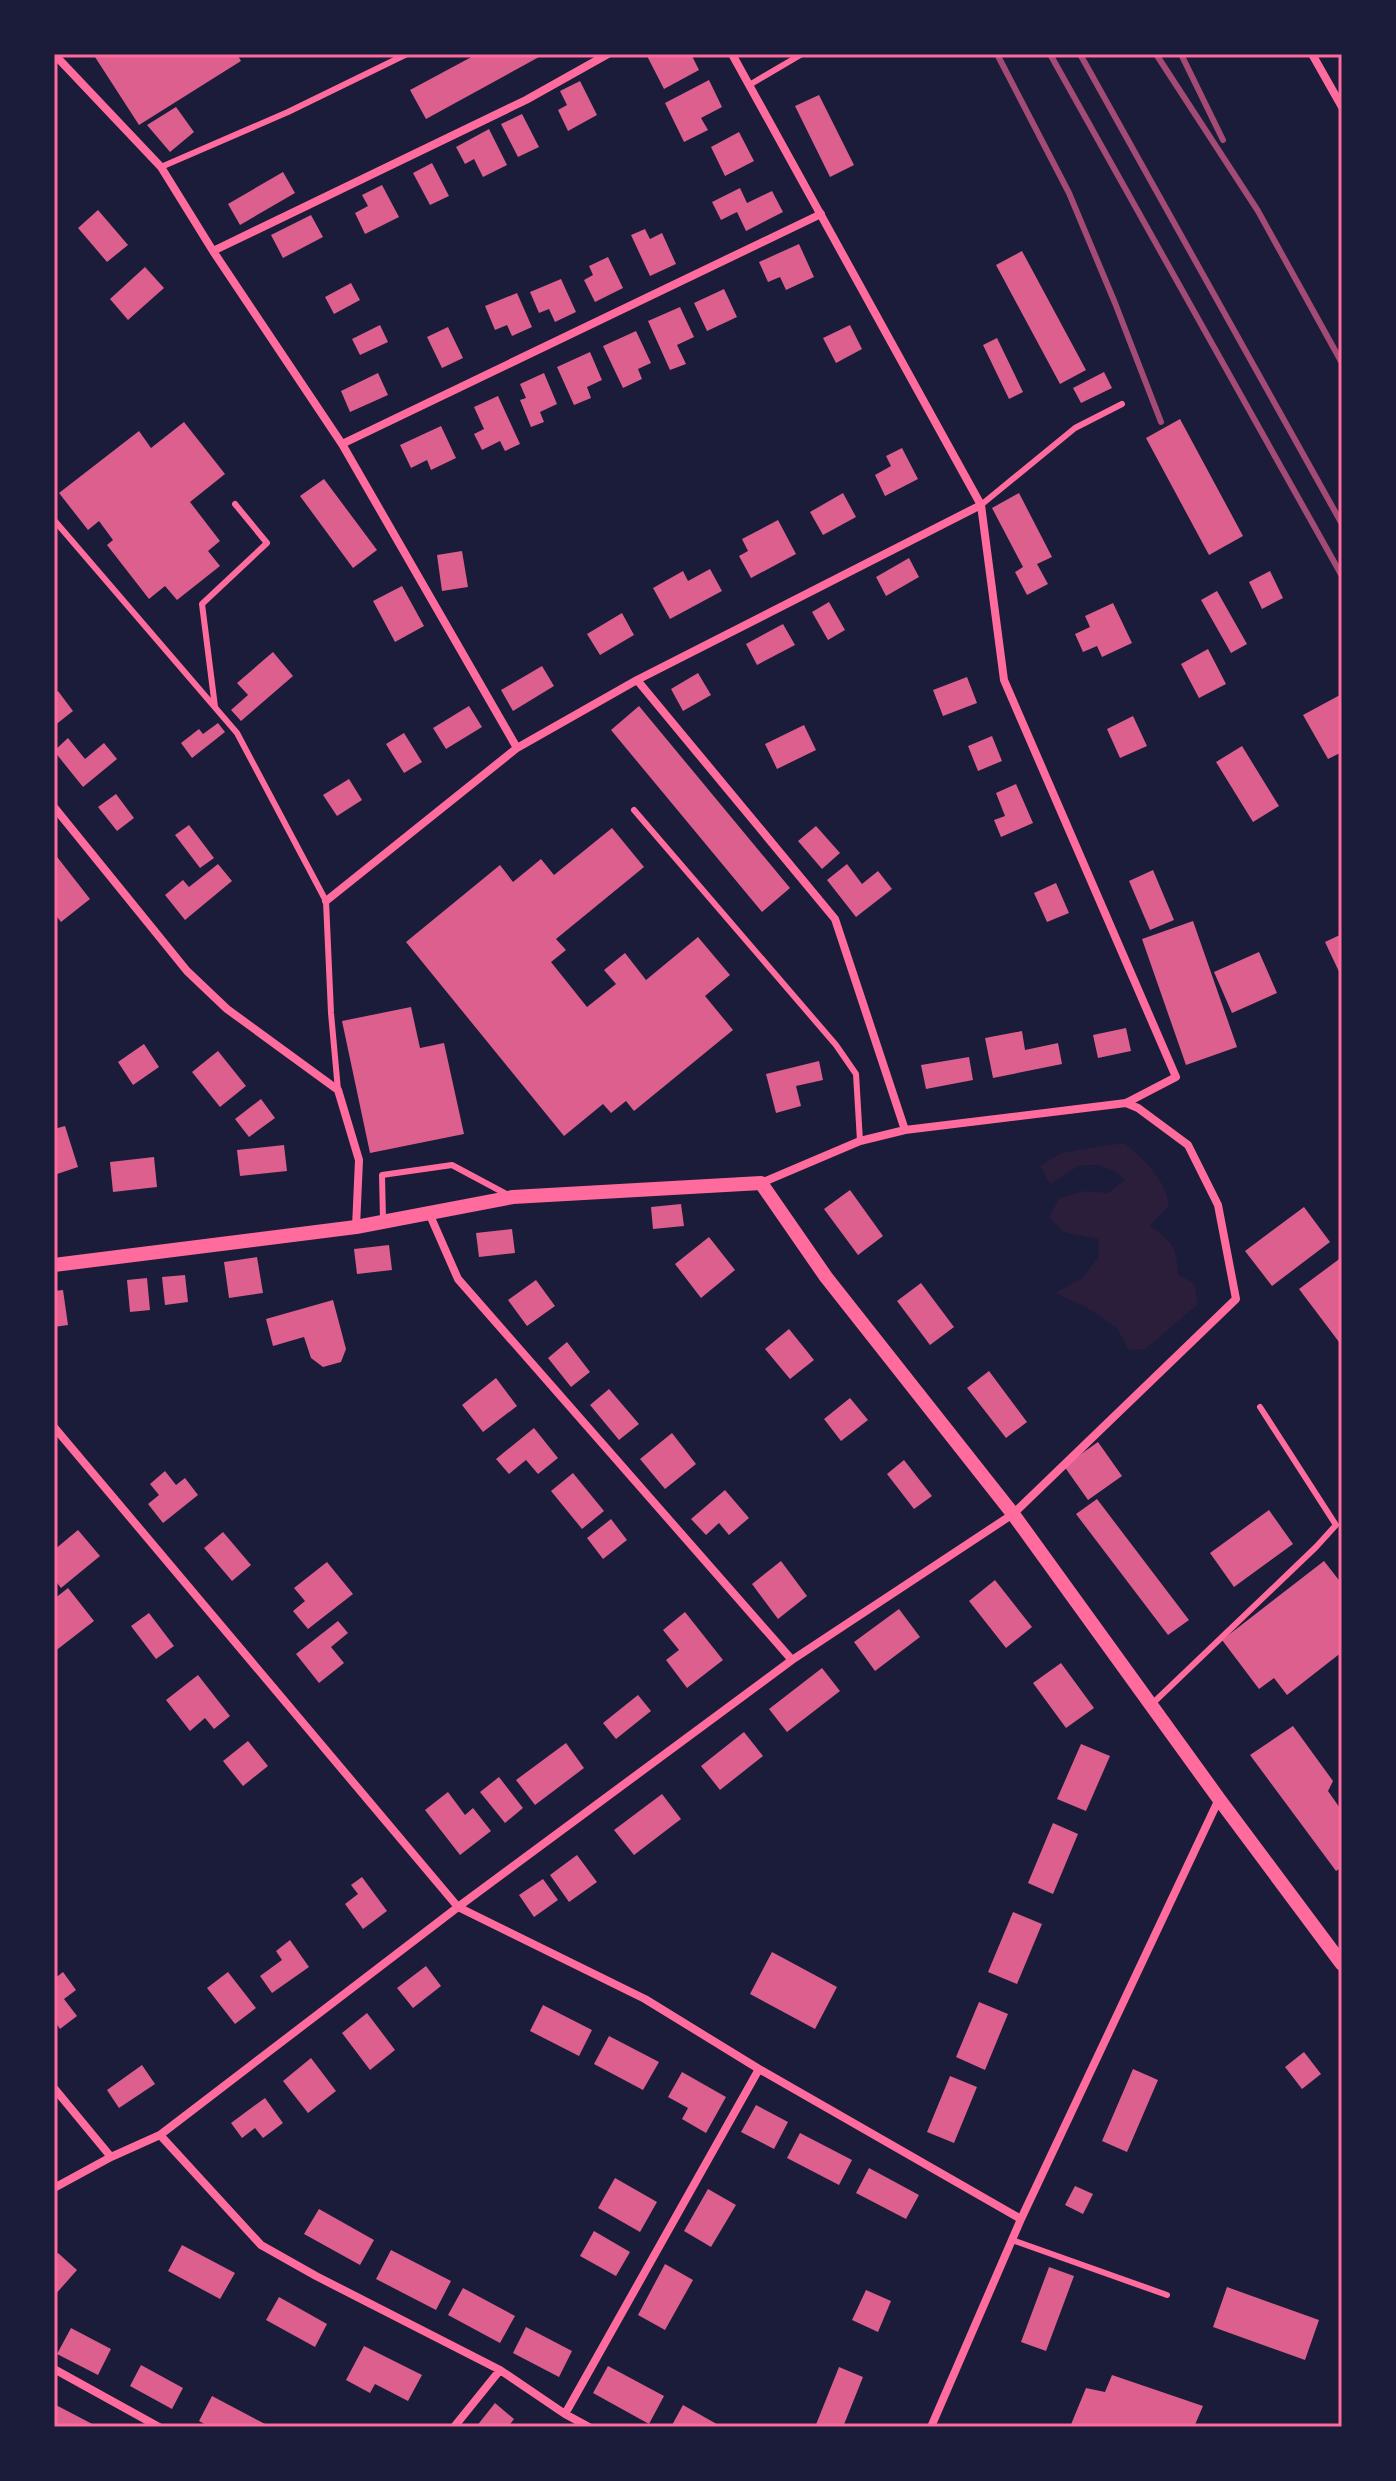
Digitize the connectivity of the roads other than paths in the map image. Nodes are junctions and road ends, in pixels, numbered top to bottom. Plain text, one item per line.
1 (54, 54) edge
2 (407, 54) edge
3 (608, 54) edge
4 (732, 54) edge
5 (802, 54) edge
6 (1312, 54) edge
7 (751, 84) junction
8 (1342, 107) edge
9 (161, 167) junction
10 (821, 214) junction
11 (213, 251) junction
12 (1122, 404) dead end
13 (342, 444) junction
14 (235, 504) dead end
15 (981, 505) junction
16 (54, 520) edge
17 (637, 680) junction
18 (215, 707) junction
19 (517, 748) junction
20 (54, 807) edge
21 (634, 810) dead end
22 (326, 901) junction
23 (338, 1090) junction
24 (1126, 1103) junction
25 (905, 1130) junction
26 (860, 1141) junction
27 (761, 1183) junction
28 (513, 1197) junction
29 (429, 1213) junction
30 (383, 1222) junction
31 (356, 1227) junction
32 (54, 1265) edge
33 (1260, 1407) dead end
34 (54, 1427) edge
35 (1013, 1514) junction
36 (792, 1660) junction
37 (1151, 1705) junction
38 (1219, 1799) junction
39 (458, 1907) junction
40 (1341, 1961) edge
41 (759, 2069) junction
42 (54, 2088) edge
43 (160, 2135) junction
44 (111, 2157) junction
45 (54, 2188) edge
46 (1021, 2219) junction
47 (1012, 2240) junction
48 (1167, 2295) dead end
49 (54, 2369) edge
50 (500, 2370) junction
51 (565, 2414) junction
52 (159, 2427) edge
53 (454, 2427) edge
54 (589, 2427) edge
55 (931, 2427) edge

1 - 9 street
2 - 9 lane
3 - 11 street
4 - 7 street
5 - 7 lane
6 - 8 street
7 - 10 street
9 - 11 street
10 - 13 street
10 - 15 street
11 - 13 street
12 - 15 lane
13 - 19 street
14 - 18 lane
15 - 17 street
15 - 24 street
16 - 18 lane
17 - 19 street
17 - 25 street
18 - 22 lane
19 - 22 street
20 - 23 street
21 - 26 lane
22 - 23 lane
23 - 31 street
24 - 25 street
24 - 35 street
25 - 26 street
26 - 27 street
27 - 28 street
27 - 35 street
28 - 29 street
28 - 30 lane
29 - 30 street
29 - 36 street
30 - 31 street
31 - 32 street
33 - 37 lane
34 - 39 street
35 - 36 street
35 - 37 street
36 - 39 street
37 - 38 street
38 - 40 street
38 - 46 street
39 - 41 street
39 - 43 street
41 - 46 street
41 - 51 street
42 - 44 street
43 - 44 street
43 - 50 street
44 - 45 street
46 - 47 street
47 - 48 lane
47 - 55 street
49 - 52 street
50 - 51 street
50 - 53 street
51 - 54 street

